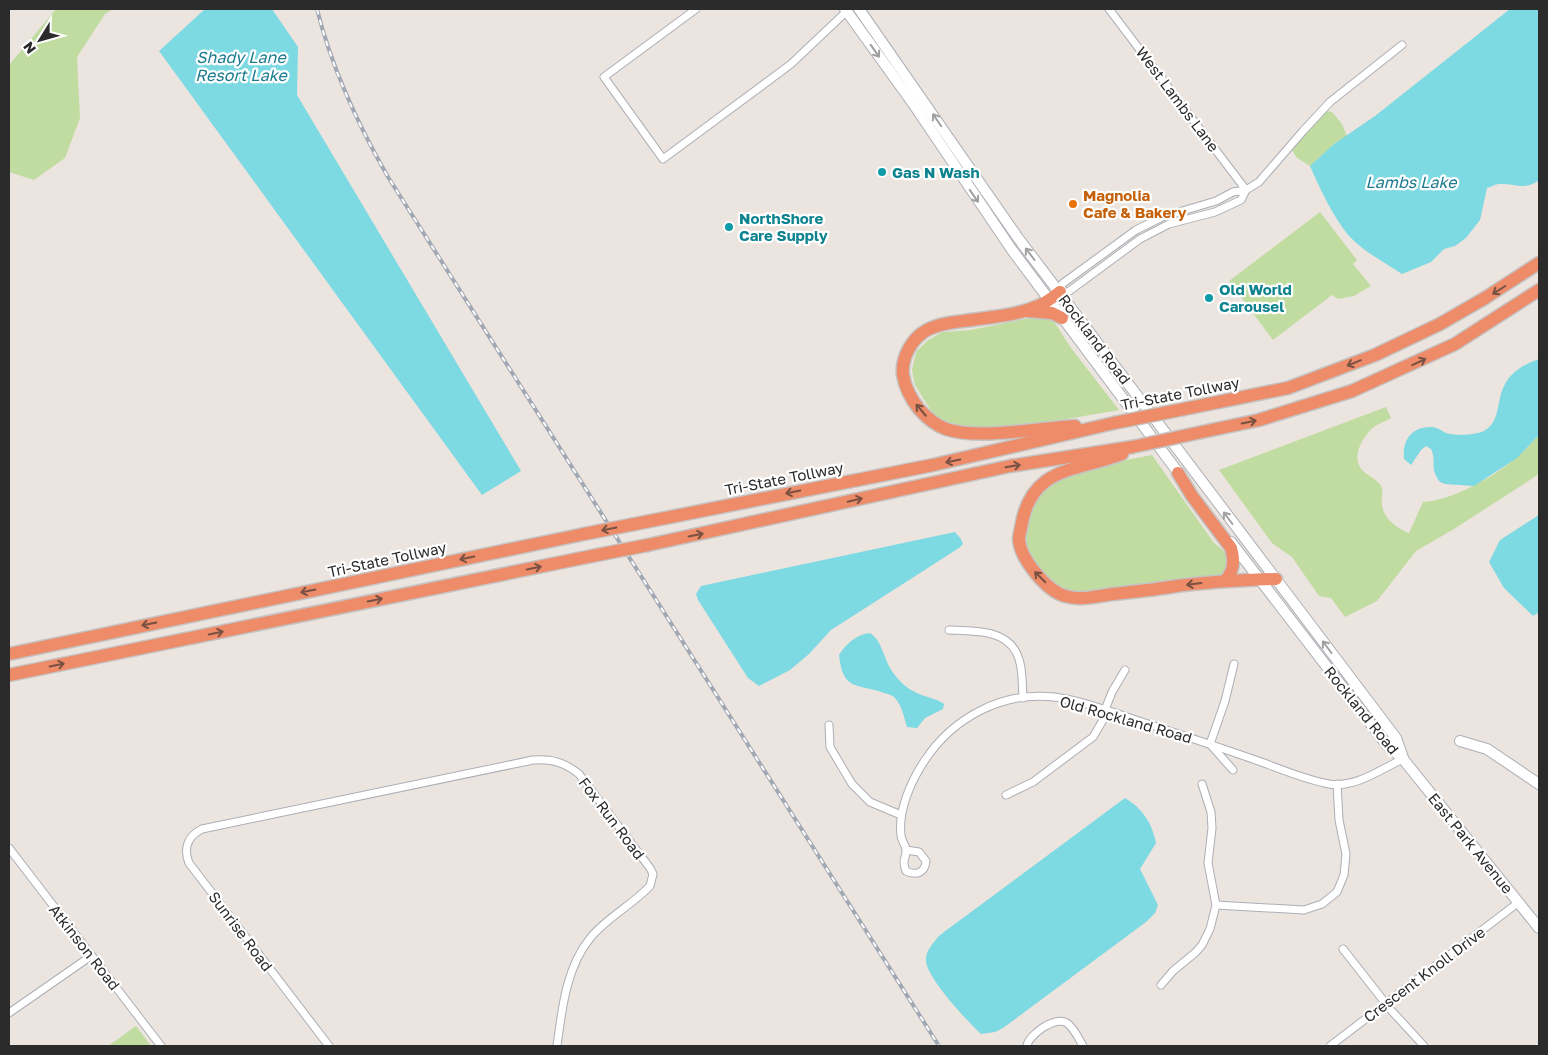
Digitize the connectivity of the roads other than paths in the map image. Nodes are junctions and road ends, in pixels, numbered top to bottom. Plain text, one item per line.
1 (696, 9) edge
2 (859, 9) edge
3 (1110, 9) edge
4 (848, 10) edge
5 (1402, 45) dead end
6 (1246, 190) junction
7 (1175, 213) junction
8 (1178, 222) junction
9 (1139, 229) junction
10 (1144, 237) junction
11 (1104, 254) junction
12 (1110, 261) junction
13 (1539, 263) edge
14 (1539, 290) edge
15 (1060, 292) junction
16 (1048, 300) junction
17 (1026, 310) junction
18 (1062, 318) junction
19 (1108, 424) junction
20 (1132, 447) junction
21 (1178, 473) junction
22 (1276, 579) junction
23 (1260, 580) junction
24 (1225, 581) junction
25 (949, 630) dead end
26 (9, 654) edge
27 (1234, 664) dead end
28 (1125, 670) dead end
29 (9, 675) edge
30 (1023, 698) junction
31 (1105, 710) junction
32 (829, 725) dead end
33 (1460, 741) dead end
34 (1210, 744) junction
35 (1403, 759) junction
36 (1233, 770) dead end
37 (1202, 784) dead end
38 (1337, 784) junction
39 (1539, 784) edge
40 (1006, 795) dead end
41 (901, 815) junction
42 (220, 825) joint
43 (9, 848) edge
44 (906, 850) dead end
45 (1519, 902) junction
46 (1216, 905) junction
47 (1539, 928) edge
48 (1343, 949) dead end
49 (91, 956) junction
50 (1161, 985) dead end
51 (1385, 1003) junction
52 (9, 1013) edge
53 (161, 1046) edge
54 (329, 1046) edge
55 (558, 1046) edge
56 (1027, 1046) edge
57 (1083, 1046) edge
58 (1330, 1046) edge
59 (1424, 1046) edge

1 - 4 street
15 -> 2 main road, Rockland Road
3 - 6 street, West Lambs Lane
4 -> 16 main road, Rockland Road
5 - 6 street
6 - 7 street
6 - 8 street
7 - 8 street
7 - 9 street
8 - 10 street
9 - 10 street
9 - 11 street
10 - 12 street
11 - 12 street
11 - 15 street
12 - 15 street
13 -> 19 highway, Tri-State Tollway, bridge
20 -> 14 highway, bridge
15 - 16 highway
22 -> 15 main road, Rockland Road
16 - 17 highway
16 - 18 main road, Rockland Road
17 - 18 highway
19 -> 17 highway
18 - 21 main road, Rockland Road
19 -> 26 highway, Tri-State Tollway, bridge
24 -> 20 highway
29 -> 20 highway, bridge
21 - 23 main road, Rockland Road
21 - 24 highway
22 - 23 highway
35 -> 22 main road, Rockland Road
23 - 24 highway
23 - 35 main road, Rockland Road
25 - 30 street
27 - 34 street
28 - 31 street
30 - 31 street, Old Rockland Road
30 - 41 street, Old Rockland Road
31 - 34 street, Old Rockland Road
31 - 40 street
32 - 41 street
33 - 39 main road
34 - 36 street
34 - 38 street, Old Rockland Road
35 - 38 street, Old Rockland Road
35 - 45 main road, East Park Avenue
37 - 46 street
38 - 46 street
41 - 44 street, Old Rockland Road
42 - 54 street, Sunrise Road
42 - 55 street, Fox Run Road
43 - 49 street, Atkinson Road
45 - 47 main road, East Park Avenue
45 - 51 street, Crescent Knoll Drive
46 - 50 street
48 - 51 street
49 - 52 street
49 - 53 street, Atkinson Road
51 - 58 street, Crescent Knoll Drive
51 - 59 street
56 - 57 street

